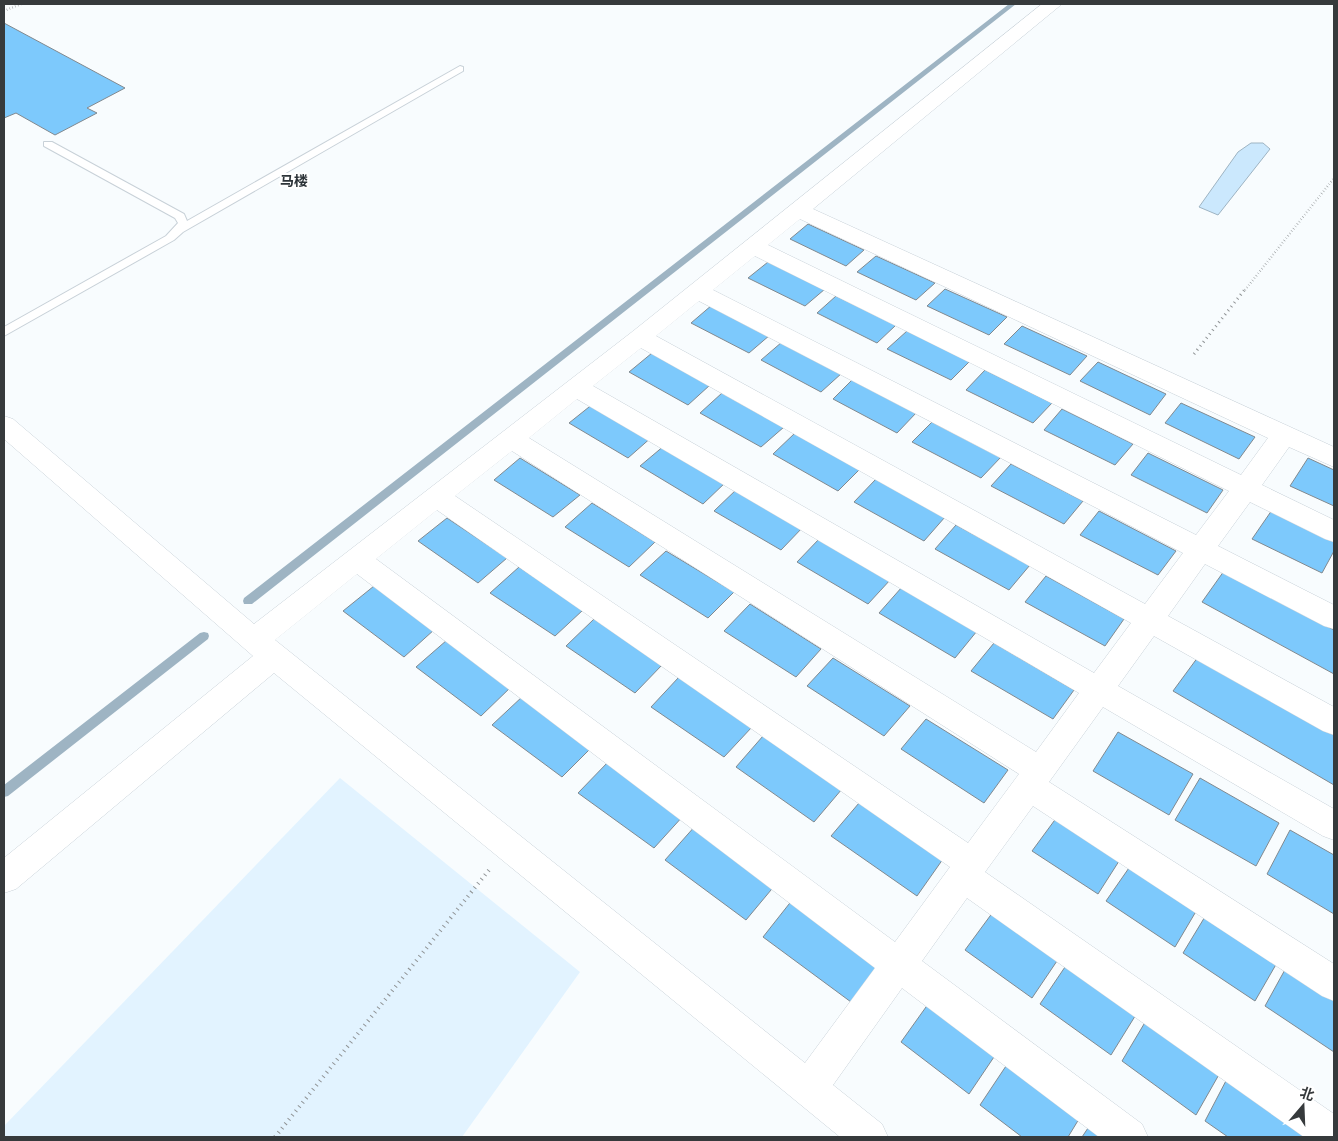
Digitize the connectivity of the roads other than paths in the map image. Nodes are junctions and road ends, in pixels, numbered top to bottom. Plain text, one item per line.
1 (1053, 4) edge
2 (460, 69) dead end
3 (48, 144) dead end
4 (798, 210) junction
5 (179, 230) junction
6 (752, 246) junction
7 (697, 291) junction
8 (4, 332) edge
9 (640, 337) junction
10 (575, 387) junction
11 (4, 425) edge
12 (1284, 435) junction
13 (510, 438) junction
14 (1334, 458) edge
15 (1245, 489) junction
16 (436, 496) junction
17 (1334, 532) edge
18 (1201, 550) junction
19 (356, 559) junction
20 (1334, 618) edge
21 (1150, 620) junction
22 (263, 648) junction
23 (1099, 689) junction
24 (1334, 722) edge
25 (1034, 778) junction
26 (1334, 826) edge
27 (968, 870) junction
28 (4, 878) edge
29 (898, 965) junction
30 (1334, 984) edge
31 (808, 1088) junction
32 (1334, 1136) edge
33 (869, 1137) edge
34 (1129, 1137) edge

1 - 4 street
2 - 5 lane
3 - 5 lane
4 - 6 street
4 - 12 street
5 - 8 lane
6 - 7 street
6 - 15 street
7 - 9 street
7 - 18 street
9 - 10 street
9 - 21 street
10 - 13 street
10 - 23 street
11 - 22 street
12 - 14 street
12 - 15 street
13 - 16 street
13 - 25 street
15 - 17 street
15 - 18 street
16 - 19 street
16 - 27 street
18 - 20 street
18 - 21 street
19 - 22 street
19 - 29 street
21 - 23 street
21 - 24 street
22 - 28 street
22 - 31 street
23 - 25 street
23 - 26 street
25 - 27 street
25 - 30 street
27 - 29 street
27 - 32 street
29 - 31 street
29 - 34 street
31 - 33 street

